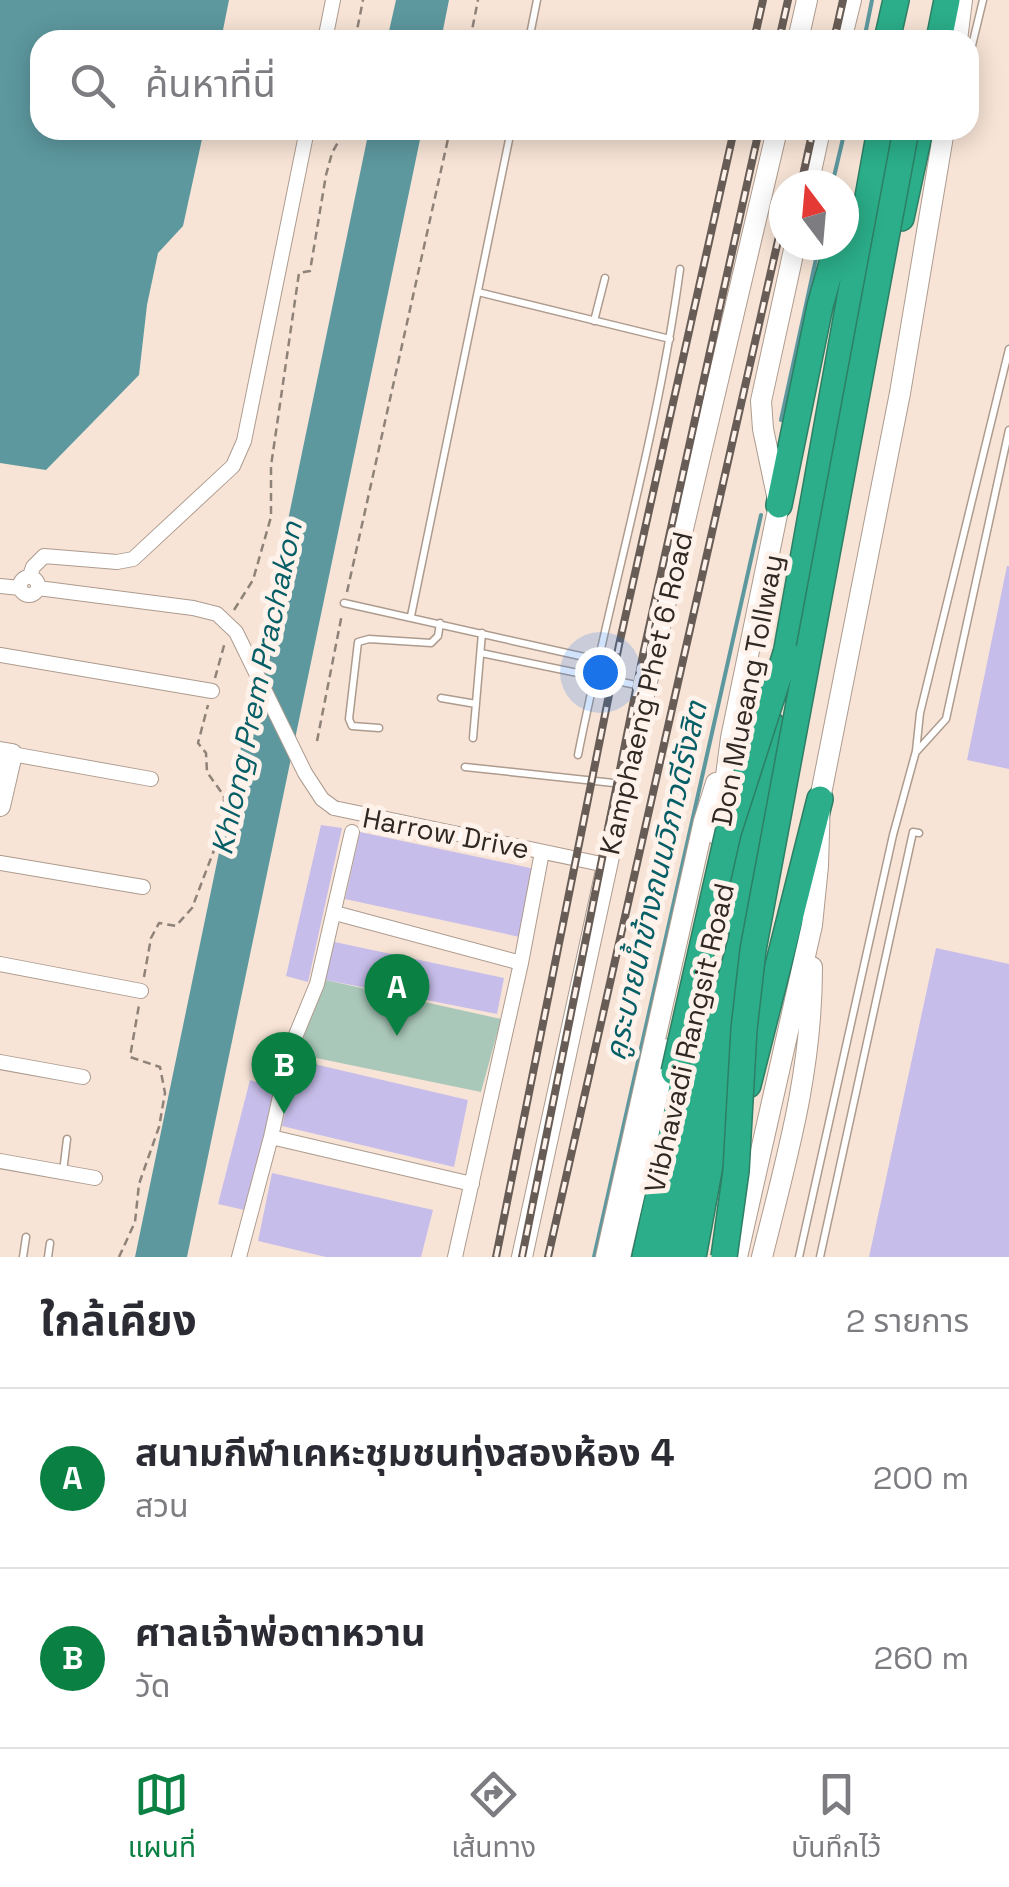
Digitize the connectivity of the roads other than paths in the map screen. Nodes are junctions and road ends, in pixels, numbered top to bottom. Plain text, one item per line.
1 (333, 0) edge
2 (537, 0) edge
3 (807, 0) edge
4 (851, 0) edge
5 (896, 0) edge
6 (906, 0) edge
7 (932, 0) edge
8 (947, 0) edge
9 (962, 0) edge
10 (983, 0) edge
11 (327, 30) edge
12 (531, 30) edge
13 (800, 30) edge
14 (844, 30) edge
15 (889, 30) edge
16 (900, 30) edge
17 (926, 30) edge
18 (941, 30) edge
19 (958, 30) edge
20 (976, 30) edge
21 (305, 140) edge
22 (509, 140) edge
23 (775, 140) edge
24 (818, 140) edge
25 (866, 140) edge
26 (878, 140) edge
27 (904, 140) edge
28 (918, 140) edge
29 (945, 140) edge
30 (811, 170) edge
31 (858, 170) edge
32 (792, 260) edge
33 (834, 260) edge
34 (840, 260) edge
35 (680, 269) dead end
36 (604, 278) dead end
37 (478, 292) junction
38 (594, 321) junction
39 (670, 339) junction
40 (1009, 350) edge
41 (1009, 430) edge
42 (779, 505) junction
43 (29, 584) junction
44 (0, 586) edge
45 (344, 603) road end
46 (411, 616) junction
47 (440, 623) junction
48 (482, 632) junction
49 (481, 653) junction
50 (786, 653) junction
51 (0, 655) edge
52 (598, 660) junction
53 (593, 678) junction
54 (646, 686) junction
55 (212, 692) road end
56 (441, 698) dead end
57 (476, 704) junction
58 (378, 728) dead end
59 (473, 738) dead end
60 (731, 738) junction
61 (916, 751) junction
62 (6, 752) edge
63 (578, 756) dead end
64 (465, 767) dead end
65 (151, 779) dead end
66 (624, 784) junction
67 (820, 799) junction
68 (0, 806) edge
69 (352, 832) dead end
70 (919, 833) dead end
71 (542, 852) junction
72 (0, 863) edge
73 (606, 865) junction
74 (143, 887) dead end
75 (334, 913) junction
76 (875, 918) junction
77 (892, 922) junction
78 (812, 925) junction
79 (752, 950) junction
80 (522, 963) junction
81 (0, 964) edge
82 (141, 991) road end
83 (0, 1062) edge
84 (83, 1077) dead end
85 (271, 1137) junction
86 (67, 1139) dead end
87 (0, 1161) edge
88 (63, 1172) junction
89 (95, 1178) dead end
90 (472, 1184) junction
91 (26, 1237) dead end
92 (50, 1242) dead end
93 (23, 1257) edge
94 (48, 1257) edge
95 (239, 1257) edge
96 (455, 1257) edge
97 (522, 1257) edge
98 (606, 1257) edge
99 (620, 1257) edge
100 (632, 1257) edge
101 (645, 1257) edge
102 (657, 1257) edge
103 (669, 1257) edge
104 (694, 1257) edge
105 (713, 1257) edge
106 (724, 1257) edge
107 (738, 1257) edge
108 (762, 1257) edge
109 (799, 1257) edge
110 (820, 1257) edge

1 - 11 street
2 - 12 lane
3 - 13 main road
4 - 14 main road
5 - 15 highway
6 - 16 highway
7 - 17 highway
8 - 18 highway
9 - 19 main road
10 - 20 lane
21 - 43 street
22 - 37 lane
23 - 54 main road, Kamphaeng Phet 6 Road
24 - 30 main road
25 - 31 highway, Vibhavadi Rangsit Road
26 - 50 highway, Don Mueang Tollway
27 - 79 highway, Don Mueang Tollway, bridge
28 - 103 highway, Vibhavadi Rangsit Road
29 - 67 main road
32 - 42 main road
33 - 42 highway
34 - 101 highway, Vibhavadi Rangsit Road
35 - 39 lane
36 - 38 lane
37 - 38 lane
37 - 46 lane
38 - 39 lane
39 - 52 lane
40 - 61 lane
41 - 61 lane
42 - 60 main road, Vibhavadi Rangsit Road
43 - 44 street, Harrow Drive
43 - 71 street, Harrow Drive, bridge
45 - 46 lane
46 - 47 lane
47 - 48 lane
47 - 58 lane
48 - 49 lane
48 - 52 lane
49 - 53 lane
49 - 57 lane
50 - 100 highway, bridge
50 - 102 highway, Don Mueang Tollway, bridge
51 - 55 street
52 - 53 lane
53 - 54 lane
53 - 63 lane
54 - 66 main road, Kamphaeng Phet 6 Road
56 - 57 lane
57 - 59 lane
60 - 98 main road
60 - 99 main road, Vibhavadi Rangsit Road
61 - 76 lane
62 - 65 street
62 - 68 main road
64 - 66 lane
66 - 73 main road, Kamphaeng Phet 6 Road
67 - 78 main road
67 - 105 highway
69 - 75 street
70 - 77 lane
71 - 73 street, Harrow Drive
71 - 80 street
72 - 74 street
73 - 97 main road, Kamphaeng Phet 6 Road
75 - 80 street
75 - 85 street
76 - 77 lane
76 - 109 lane
77 - 110 lane
78 - 107 main road
78 - 108 main road
79 - 104 highway, Don Mueang Tollway, bridge
79 - 106 highway, Don Mueang Tollway, bridge
80 - 90 street
81 - 82 street
83 - 84 street
85 - 90 street
85 - 95 street
86 - 88 lane
87 - 88 street
88 - 89 street
90 - 96 street
91 - 93 lane
92 - 94 lane

